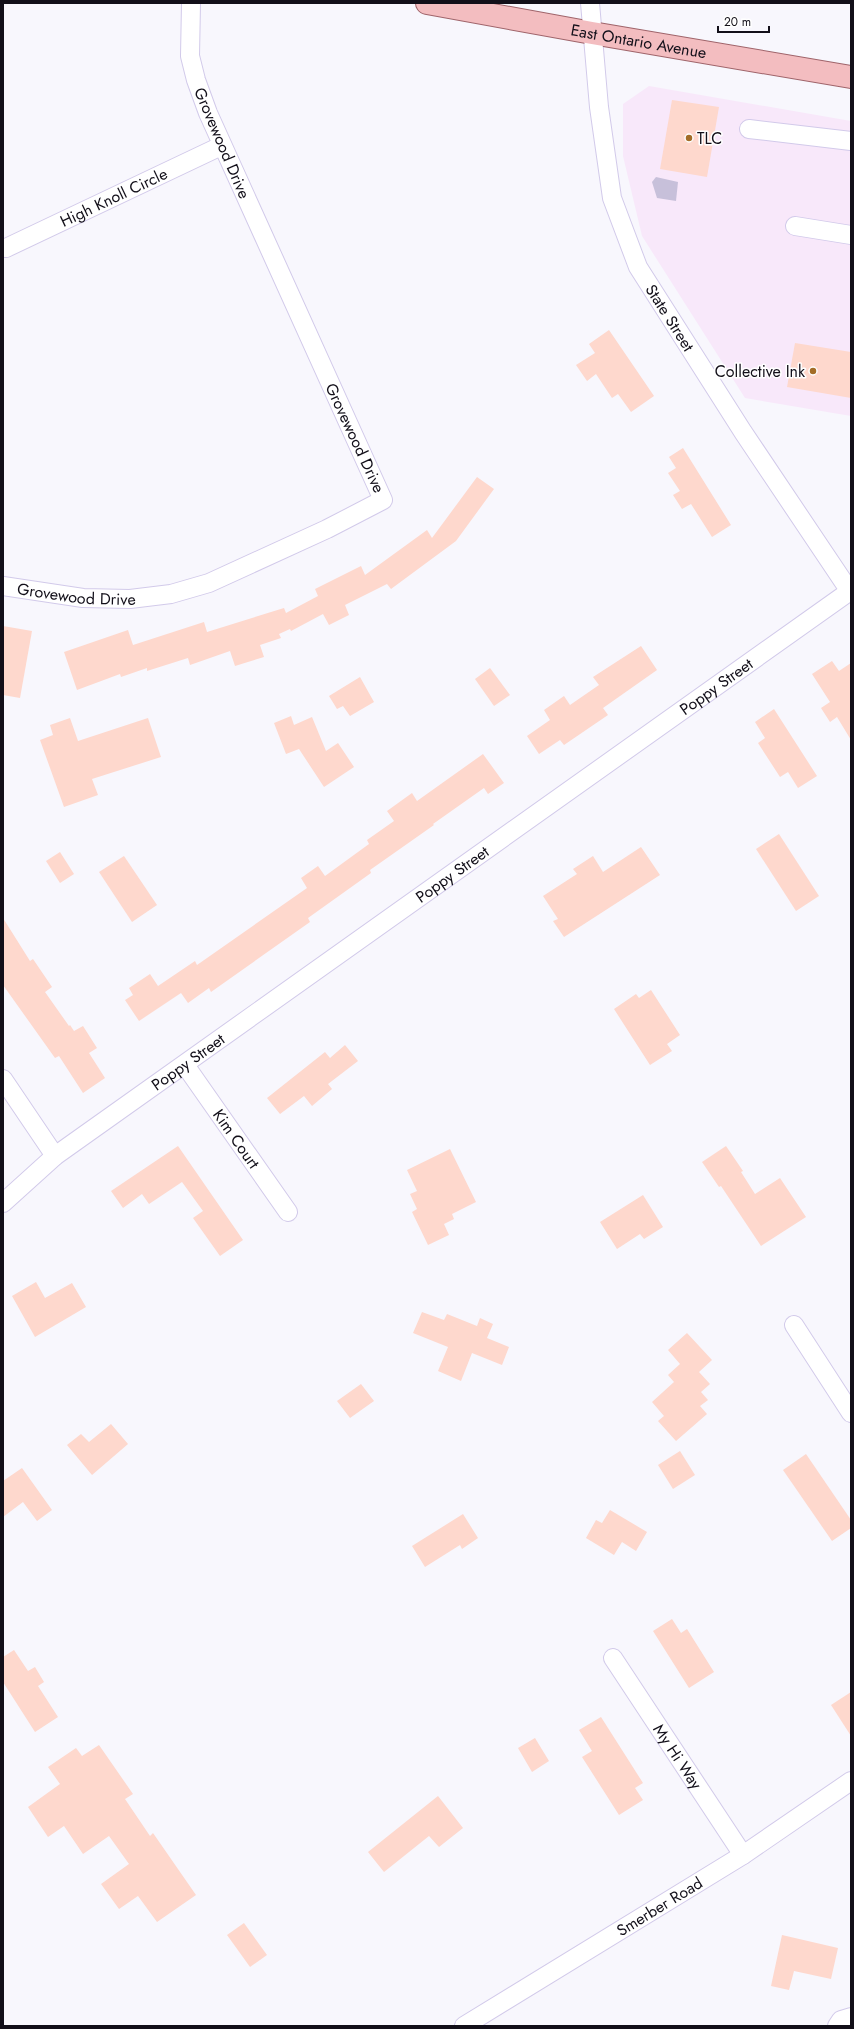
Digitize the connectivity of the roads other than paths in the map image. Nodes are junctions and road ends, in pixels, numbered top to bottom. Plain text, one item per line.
1 (191, 3) edge
2 (427, 3) edge
3 (590, 3) edge
4 (592, 33) junction
5 (851, 77) edge
6 (749, 129) dead end
7 (851, 141) edge
8 (221, 146) junction
9 (795, 226) dead end
10 (851, 235) edge
11 (6, 248) dead end
12 (3, 586) edge
13 (850, 592) edge
14 (185, 1065) junction
15 (3, 1079) edge
16 (55, 1156) junction
17 (3, 1203) edge
18 (288, 1212) dead end
19 (794, 1325) dead end
20 (851, 1413) edge
21 (613, 1658) dead end
22 (851, 1781) edge
23 (743, 1856) junction
24 (851, 2017) edge
25 (464, 2026) edge
26 (837, 2026) edge

1 - 8 street, Grovewood Drive
2 - 4 main road, East Ontario Avenue
3 - 4 street, State Street
4 - 5 main road, East Ontario Avenue
4 - 13 street, State Street
6 - 7 street
8 - 11 street, High Knoll Circle
8 - 12 street, Grovewood Drive
9 - 10 street
13 - 14 street, Poppy Street
14 - 16 street, Poppy Street
14 - 18 street, Kim Court
15 - 16 street
16 - 17 street, Poppy Street
19 - 20 street
21 - 23 street, My Hi Way
22 - 23 street, Smerber Road
23 - 25 street, Smerber Road
24 - 26 street

